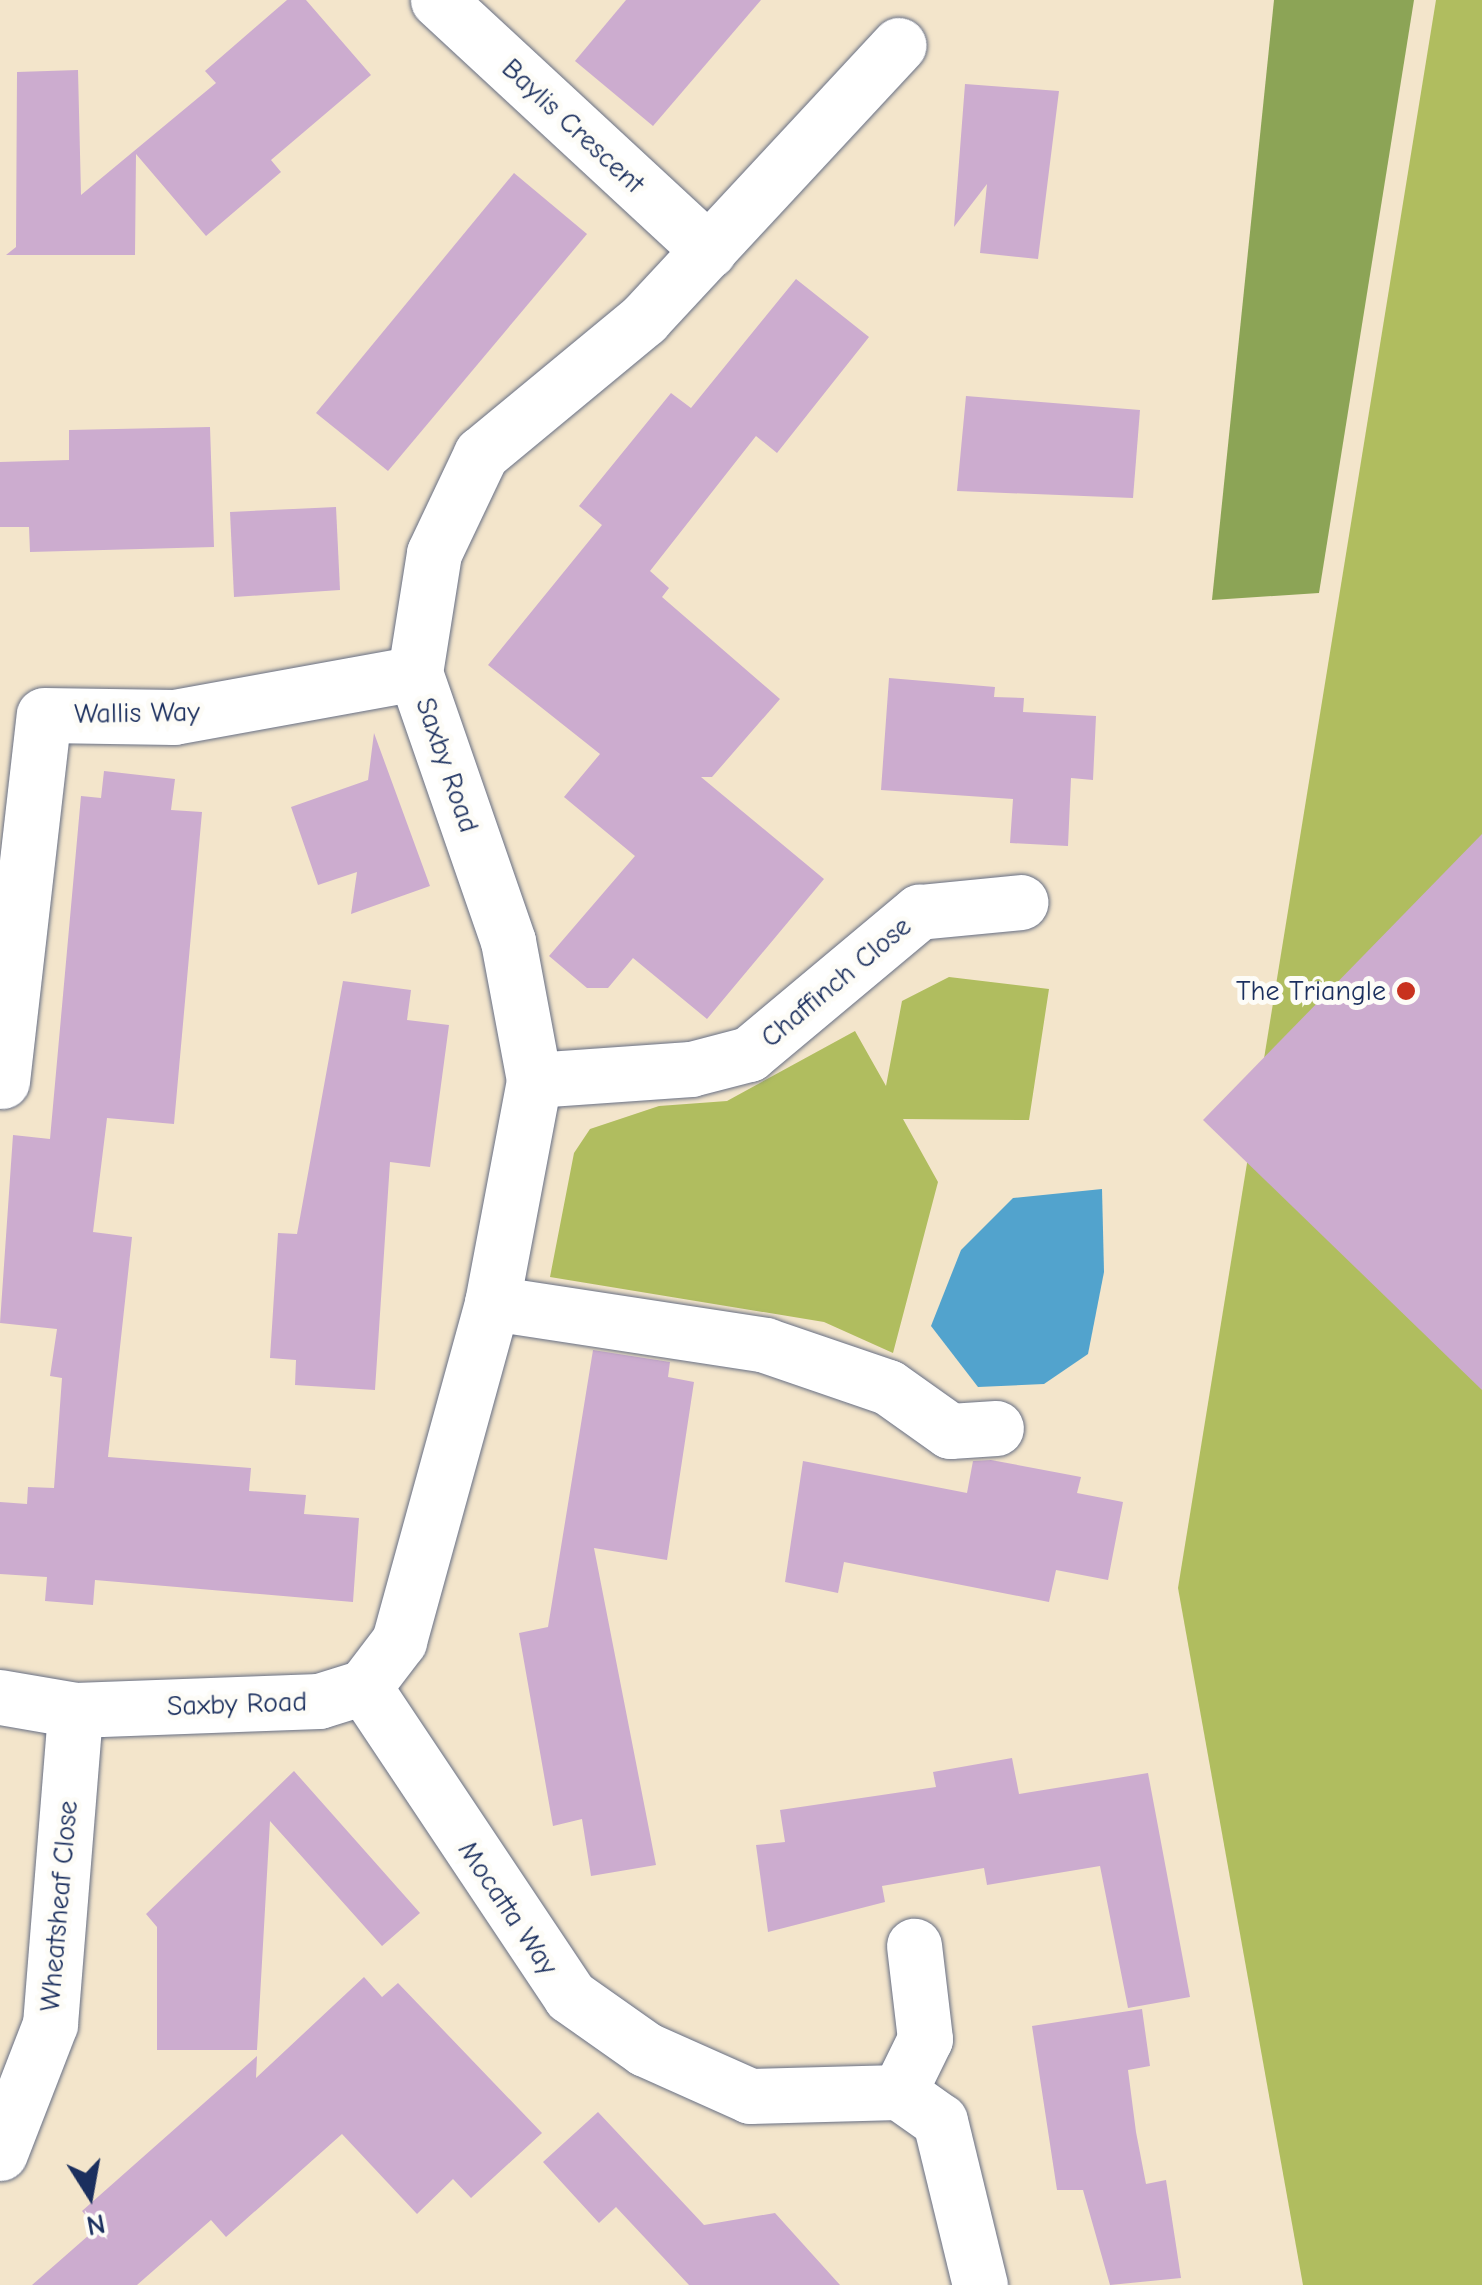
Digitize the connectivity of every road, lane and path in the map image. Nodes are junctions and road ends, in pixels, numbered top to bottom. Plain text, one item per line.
1 (438, 0) edge
2 (899, 45) dead end
3 (708, 251) junction
4 (415, 673) junction
5 (1021, 902) dead end
6 (534, 1080) junction
7 (2, 1081) edge
8 (492, 1304) junction
9 (996, 1428) dead end
10 (364, 1687) junction
11 (0, 1697) edge
12 (75, 1710) junction
13 (914, 1946) dead end
14 (899, 2092) junction
15 (0, 2153) edge
16 (980, 2285) edge

1 - 3 street, Baylis Crescent
2 - 3 street, Saxby Road
3 - 4 street, Saxby Road
4 - 6 street, Saxby Road
4 - 7 street, Wallis Way
5 - 6 street, Chaffinch Close
6 - 8 street, Saxby Road
8 - 9 street
8 - 10 street, Saxby Road
10 - 12 street, Saxby Road
10 - 14 street, Mocatta Way
11 - 12 street, Saxby Road
12 - 15 street, Wheatsheaf Close
13 - 14 street
14 - 16 street

